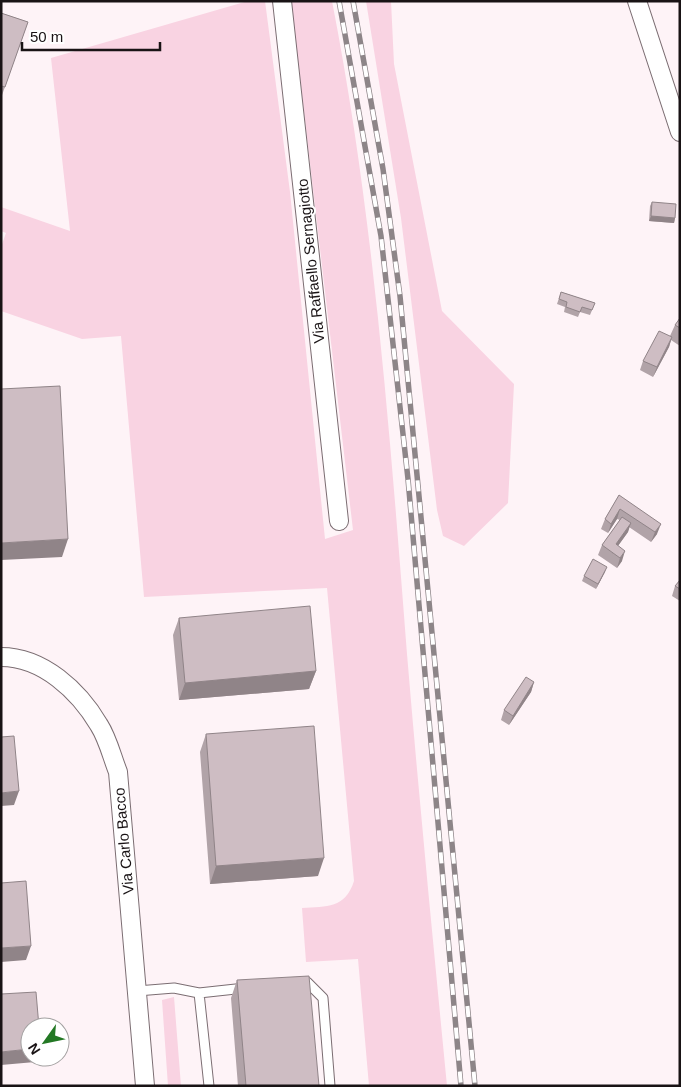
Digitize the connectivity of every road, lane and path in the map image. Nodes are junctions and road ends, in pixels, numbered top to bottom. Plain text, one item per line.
1 (282, 1) edge
2 (637, 1) edge
3 (680, 132) edge
4 (340, 521) dead end
5 (1, 658) edge
6 (288, 984) edge
7 (258, 987) edge
8 (137, 991) junction
9 (199, 993) junction
10 (145, 1086) edge
11 (210, 1086) edge
12 (330, 1086) edge

1 - 4 street, Via Raffaello Sernagiotto
2 - 3 street
5 - 8 street, Via Carlo Bacco
6 - 12 lane
7 - 9 lane
8 - 9 lane
8 - 10 street, Via Carlo Bacco
9 - 11 lane

